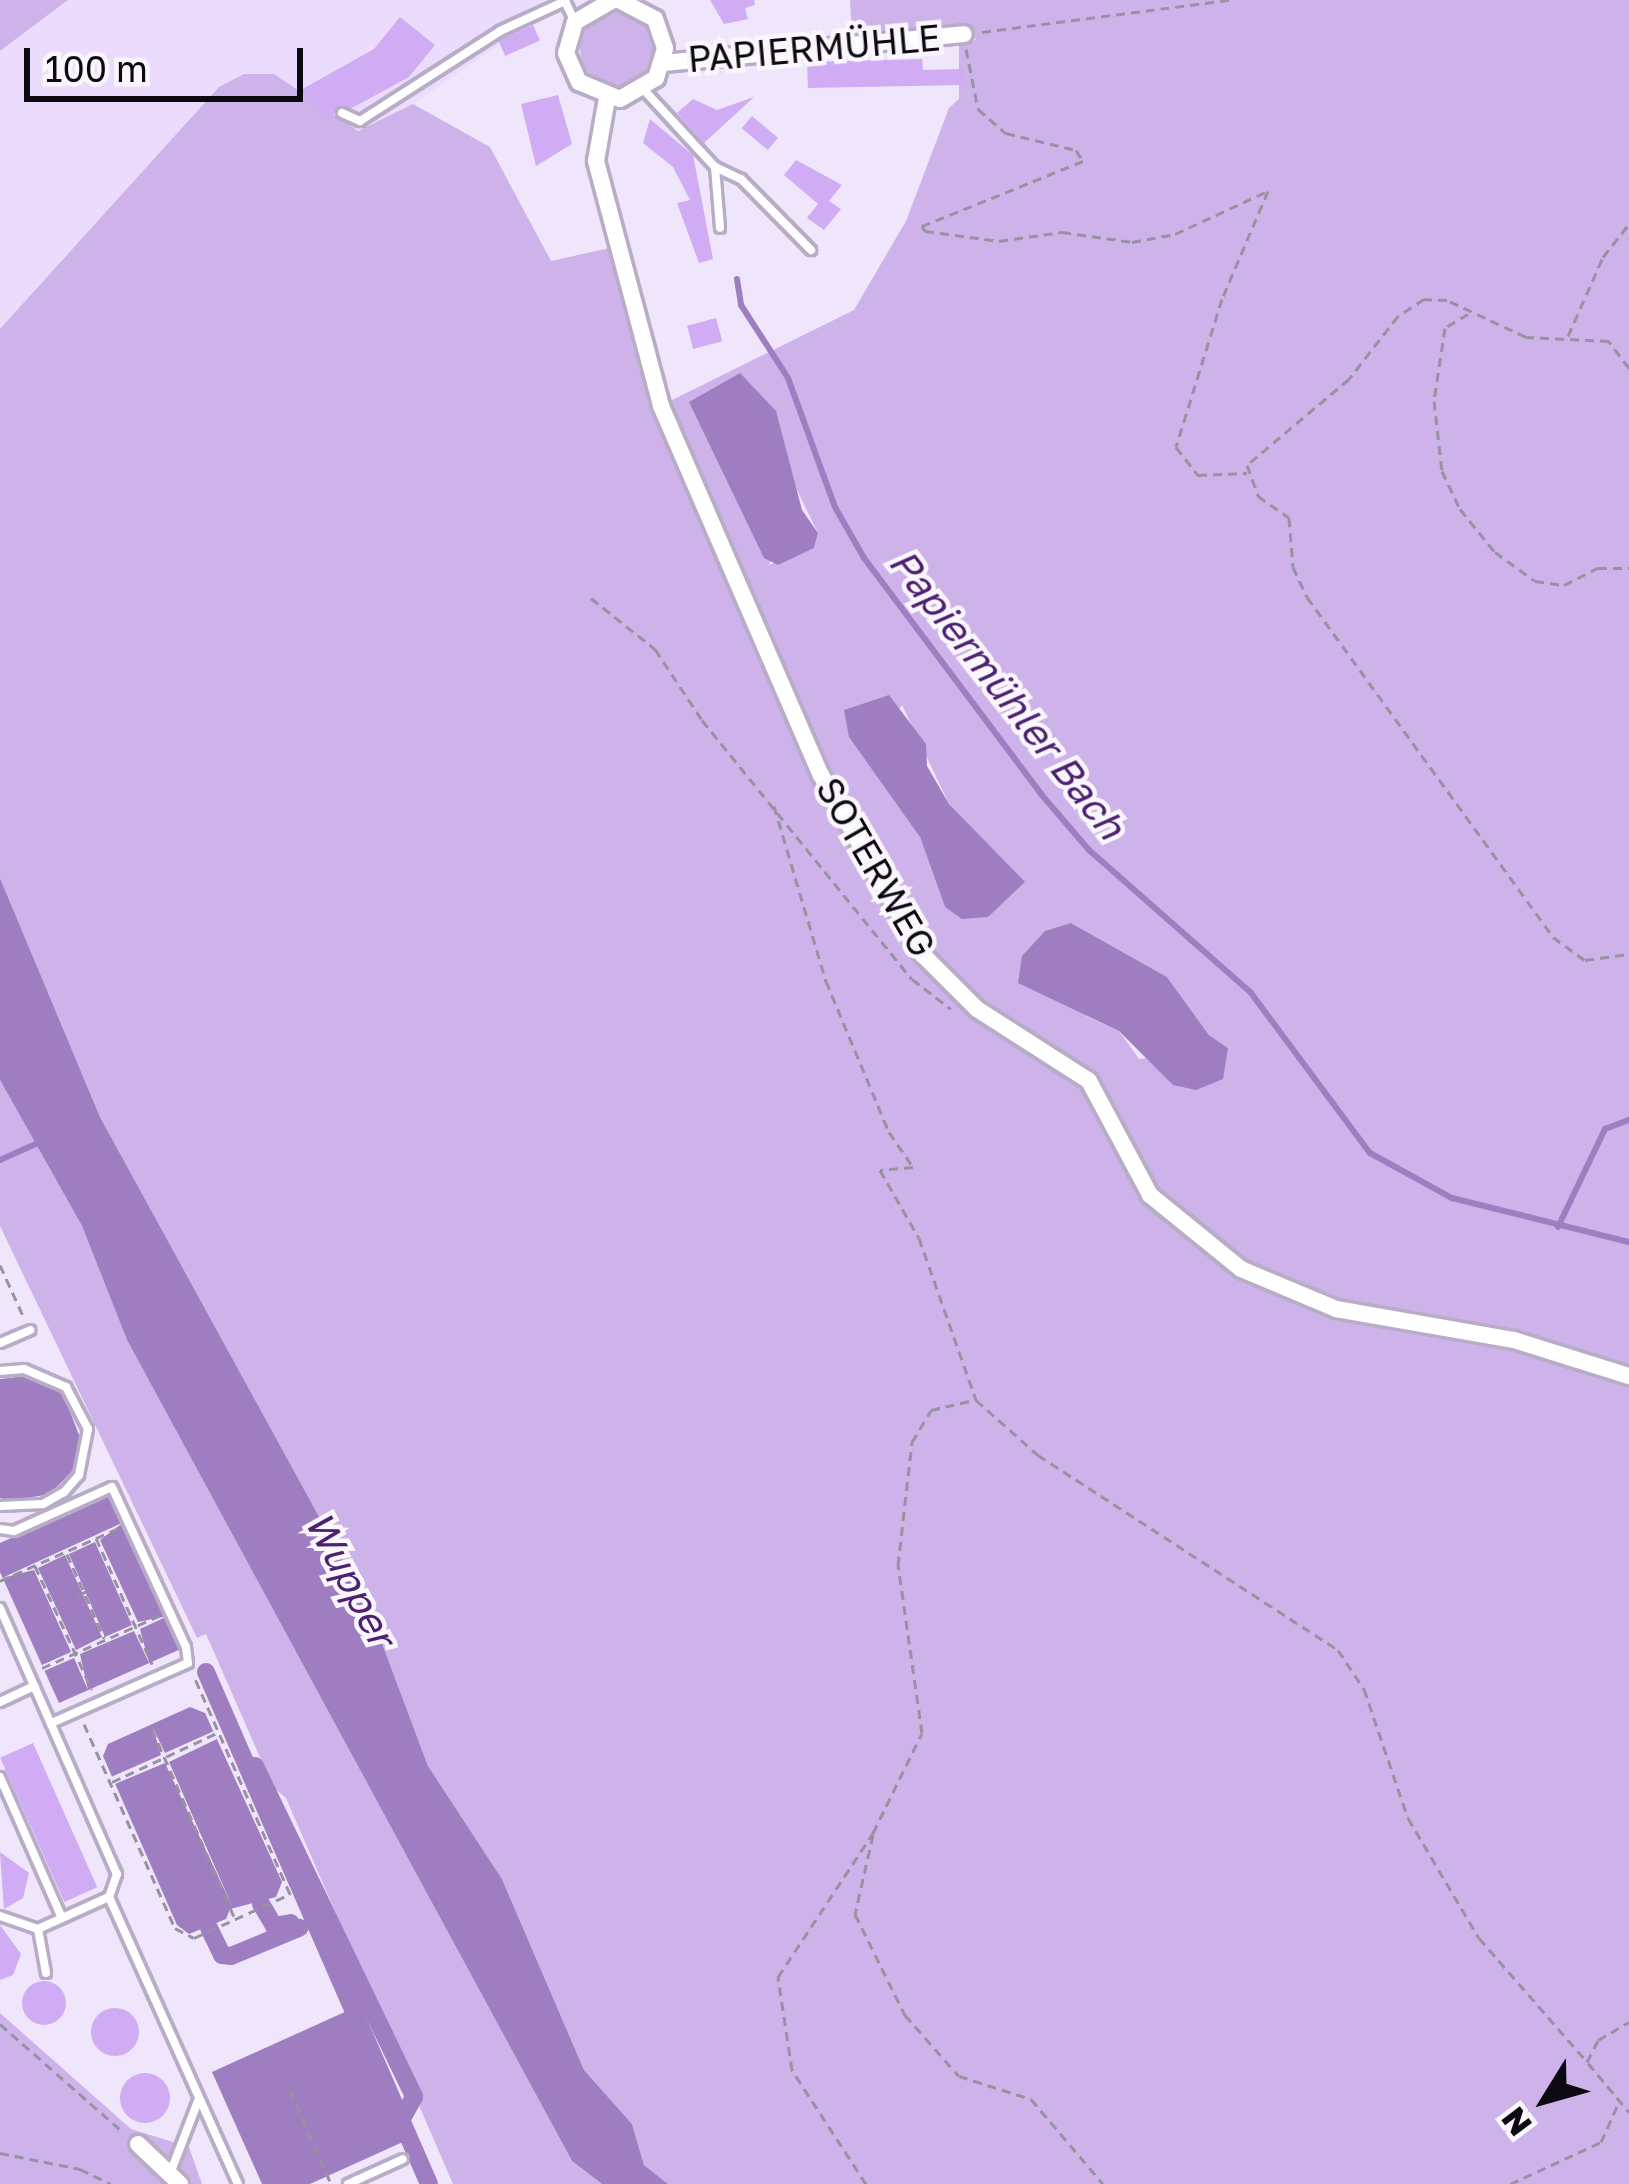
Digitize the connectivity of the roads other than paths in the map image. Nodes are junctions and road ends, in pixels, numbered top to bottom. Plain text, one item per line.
1 (616, 0) edge
2 (574, 22) junction
3 (964, 34) road end
4 (664, 63) junction
5 (644, 90) junction
6 (608, 98) junction
7 (342, 113) dead end
8 (715, 167) junction
9 (720, 227) dead end
10 (812, 250) dead end
11 (30, 1330) road end
12 (0, 1343) edge
13 (0, 1371) edge
14 (1629, 1376) edge
15 (0, 1506) edge
16 (0, 1529) edge
17 (0, 1608) edge
18 (34, 1686) junction
19 (0, 1702) edge
20 (51, 1724) junction
21 (0, 1777) edge
22 (109, 1897) junction
23 (0, 1916) edge
24 (62, 1918) junction
25 (38, 1929) junction
26 (46, 1973) dead end
27 (199, 2099) junction
28 (138, 2144) road end
29 (403, 2159) dead end
30 (175, 2178) edge
31 (238, 2184) edge
32 (348, 2184) edge

1 - 2 street, PAPIERMÜHLE
1 - 4 street, PAPIERMÜHLE
2 - 6 street
2 - 7 lane
3 - 4 street, PAPIERMÜHLE
4 - 5 street, PAPIERMÜHLE
5 - 6 street, PAPIERMÜHLE
5 - 8 lane
6 - 14 street, SOTERWEG
8 - 9 lane
8 - 10 lane
11 - 12 lane
13 - 15 lane
16 - 20 lane
17 - 18 lane
18 - 19 lane
18 - 20 lane
20 - 22 lane
21 - 24 lane
22 - 24 lane
22 - 27 lane
23 - 25 lane
24 - 25 lane
25 - 26 lane
27 - 30 lane
27 - 31 lane
28 - 30 street
29 - 32 lane

